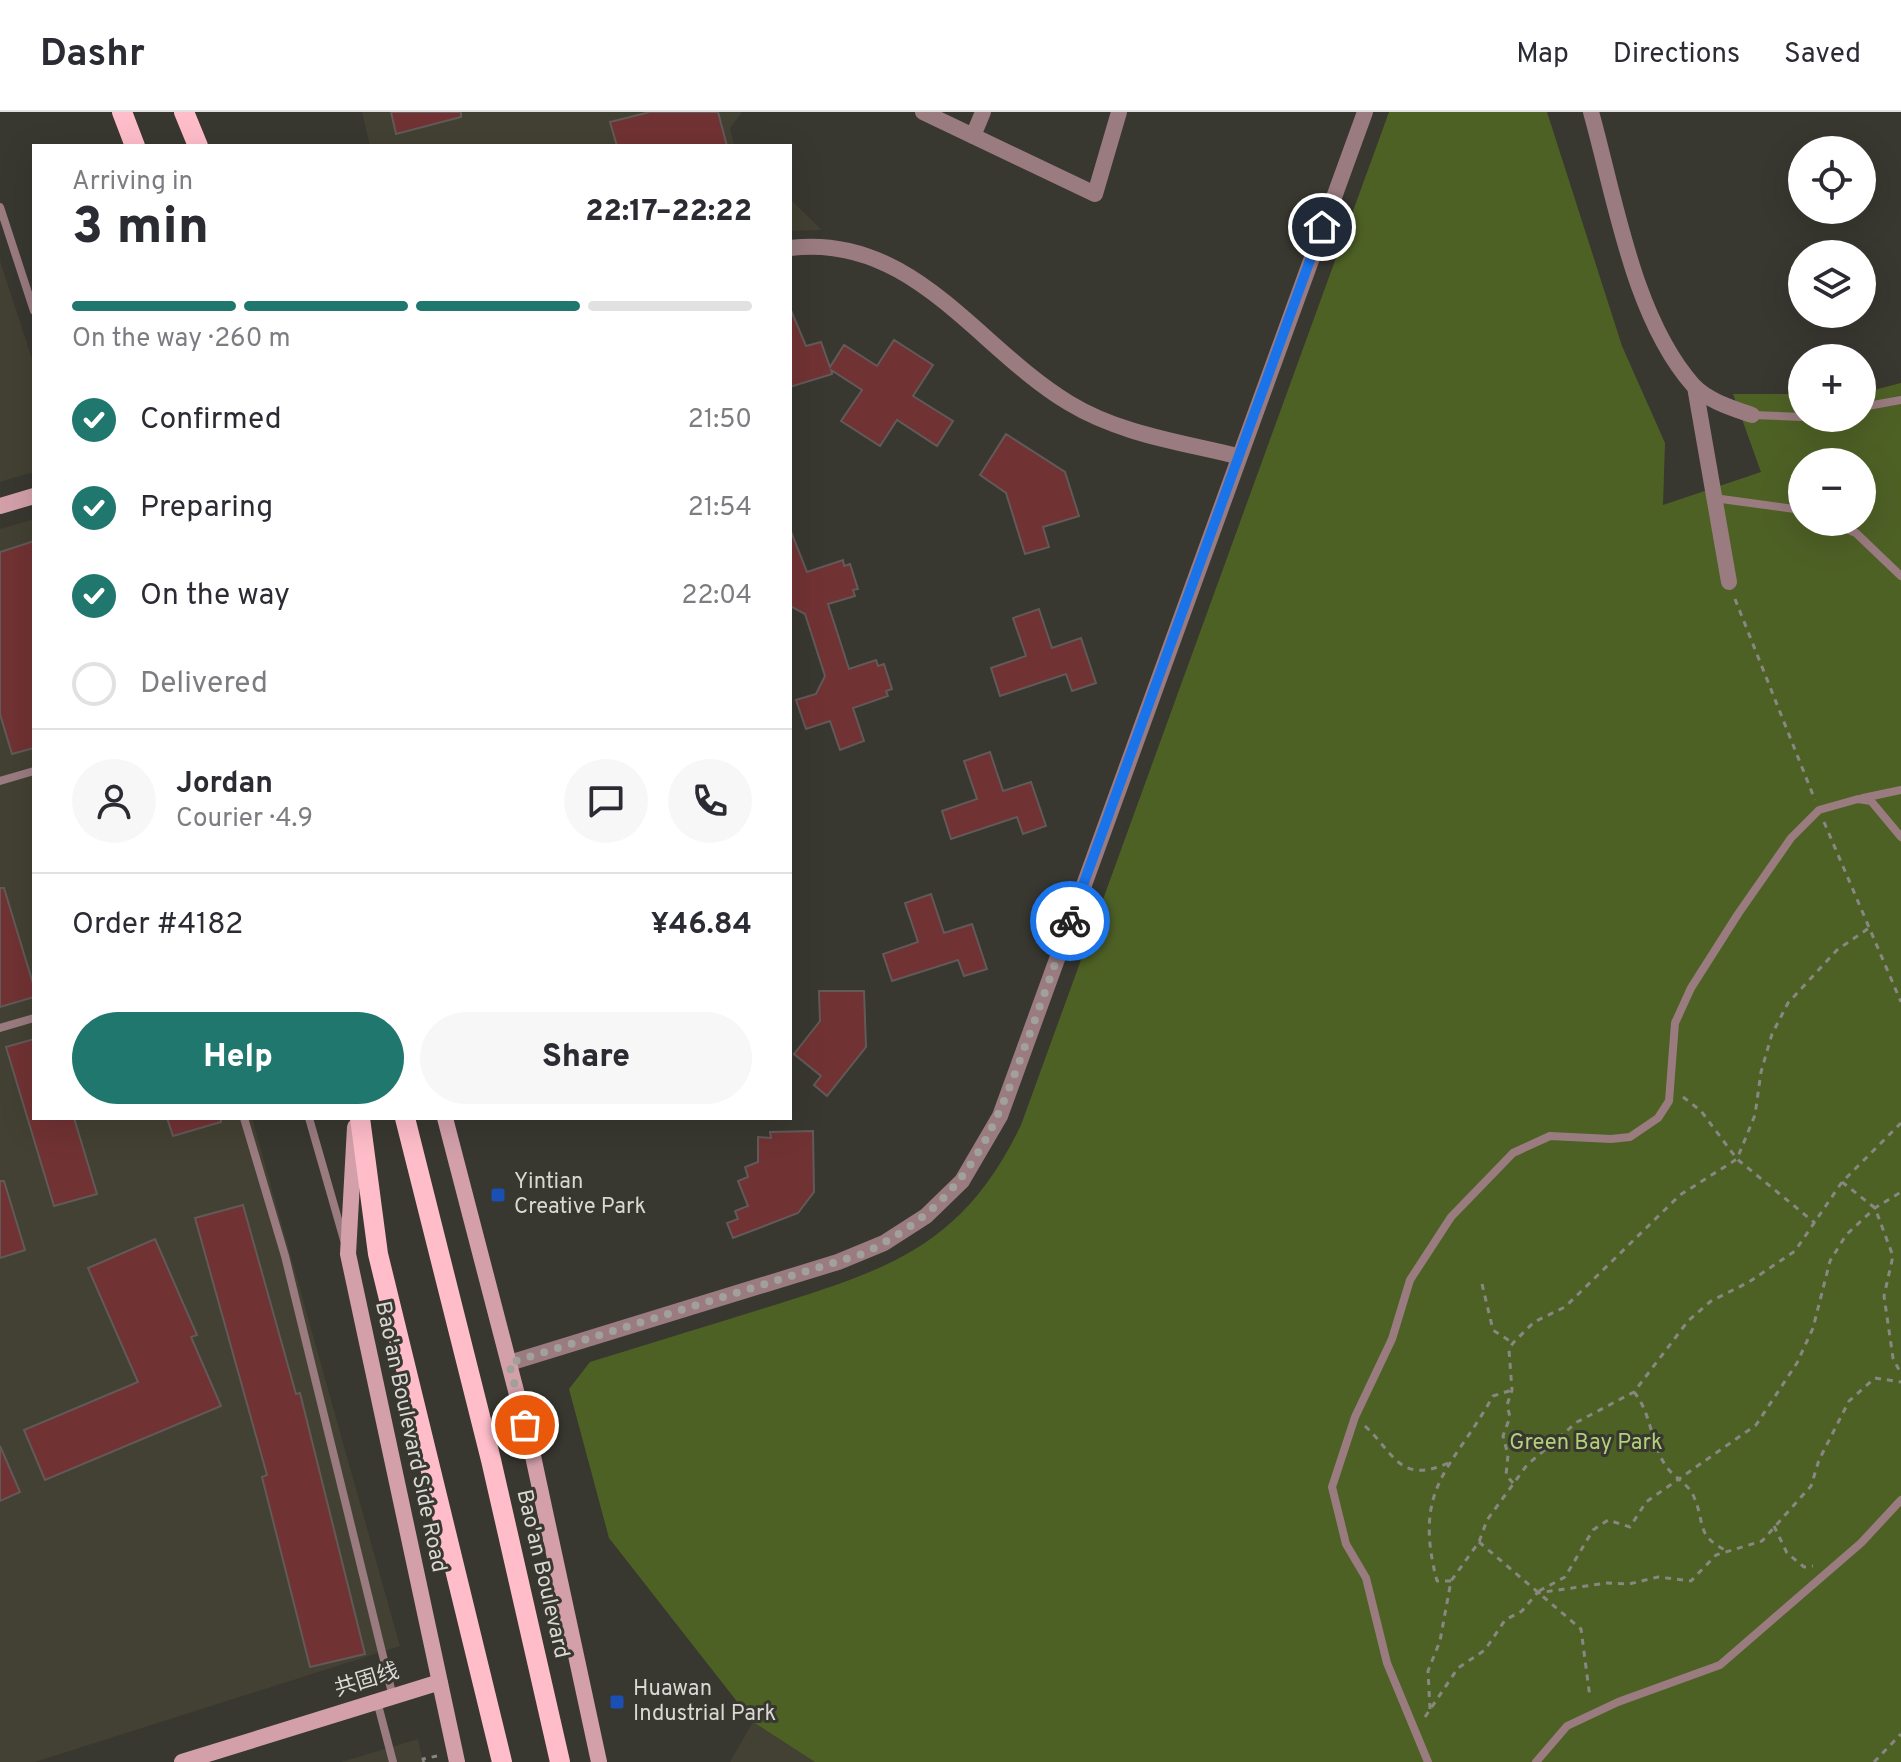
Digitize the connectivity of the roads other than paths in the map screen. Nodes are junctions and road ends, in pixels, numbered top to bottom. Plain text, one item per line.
1 (122, 112) edge
2 (184, 112) edge
3 (923, 112) edge
4 (983, 112) edge
5 (1119, 112) edge
6 (1365, 112) edge
7 (1591, 112) edge
8 (973, 136) junction
9 (134, 144) edge
10 (197, 144) edge
11 (0, 207) edge
12 (792, 248) edge
13 (32, 305) edge
14 (1695, 387) junction
15 (1901, 400) edge
16 (1876, 404) edge
17 (1752, 415) joint
18 (1788, 416) edge
19 (1237, 456) junction
20 (32, 497) edge
21 (1714, 498) junction
22 (0, 506) edge
23 (1788, 508) edge
24 (1859, 536) edge
25 (1901, 576) edge
26 (1729, 582) road end
27 (32, 772) edge
28 (0, 781) edge
29 (1901, 790) edge
30 (1858, 799) junction
31 (1901, 837) edge
32 (32, 1019) edge
33 (0, 1028) edge
34 (245, 1120) edge
35 (310, 1120) edge
36 (358, 1120) edge
37 (358, 1120) edge
38 (406, 1120) edge
39 (446, 1120) edge
40 (348, 1254) junction
41 (509, 1363) junction
42 (1901, 1500) edge
43 (440, 1682) junction
44 (385, 1699) junction
45 (182, 1762) edge
46 (393, 1762) edge
47 (457, 1762) edge
48 (502, 1762) edge
49 (560, 1762) edge
50 (599, 1762) edge
51 (1428, 1762) edge
52 (1536, 1762) edge

1 - 9 main road
2 - 10 main road
3 - 8 street
4 - 8 street
5 - 8 street
6 - 19 street
7 - 14 street
11 - 13 lane
12 - 19 street
14 - 17 street
14 - 21 street
15 - 16 lane
17 - 18 lane
19 - 41 street
20 - 22 main road
21 - 23 lane
21 - 26 street
24 - 25 lane
27 - 28 lane
29 - 30 lane
30 - 31 lane
30 - 51 lane
32 - 33 lane
34 - 44 lane
35 - 40 lane
36 - 40 main road, Bao'an Boulevard Side Road
37 - 48 main road
38 - 49 main road, Bao'an Boulevard
39 - 41 main road
40 - 43 main road, Bao'an Boulevard Side Road
41 - 50 main road
42 - 52 lane
43 - 44 main road, 共固线
43 - 47 main road, Bao'an Boulevard Side Road
44 - 45 main road, 共固线
44 - 46 lane

